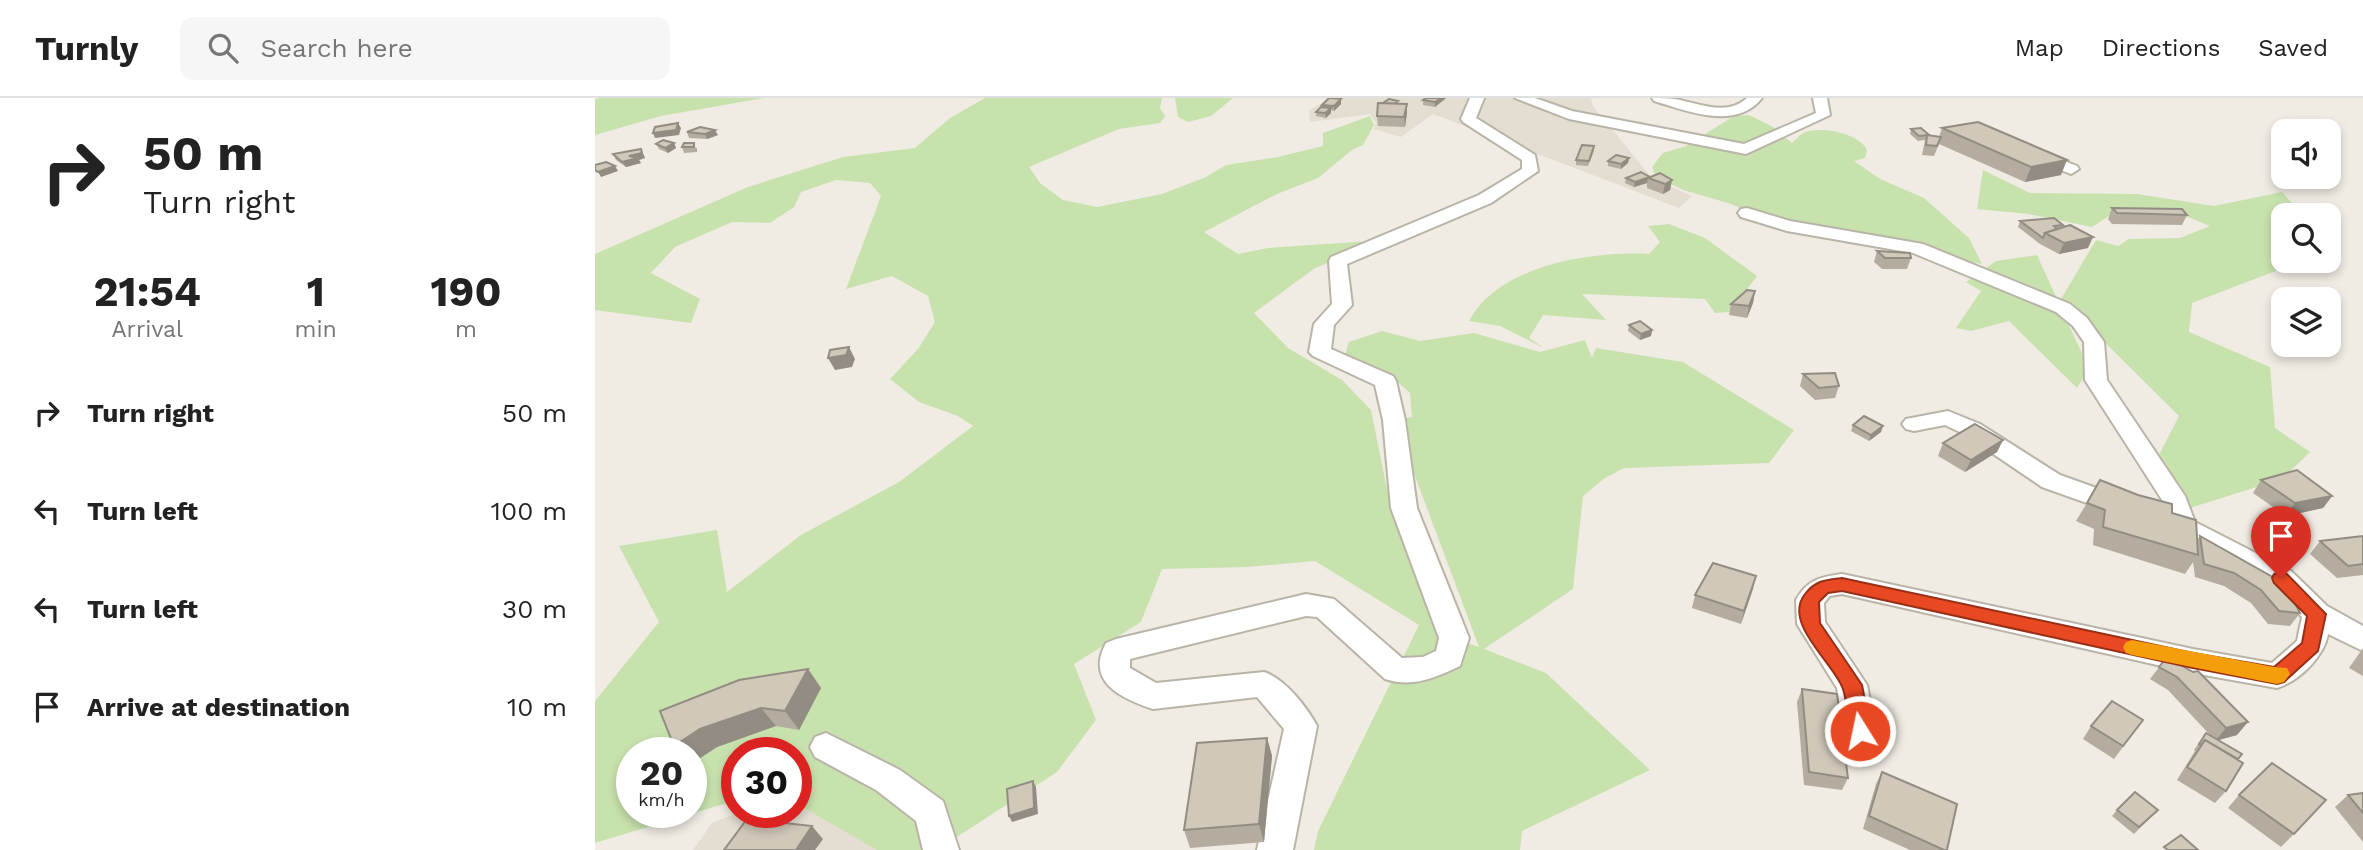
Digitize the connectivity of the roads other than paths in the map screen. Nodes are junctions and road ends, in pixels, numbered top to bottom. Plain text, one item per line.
1 (1478, 98) edge
2 (1522, 98) edge
3 (1660, 98) edge
4 (1697, 98) edge
5 (1749, 98) edge
6 (1755, 98) edge
7 (1820, 98) edge
8 (2018, 145) edge
9 (2071, 169) dead end
10 (1747, 213) dead end
11 (1914, 424) dead end
12 (2184, 527) junction
13 (2317, 614) junction
14 (2363, 640) edge
15 (1860, 731) dead end
16 (826, 747) dead end
17 (941, 850) edge
18 (1275, 850) edge

1 - 18 street
2 - 7 street
3 - 6 street
4 - 5 street
8 - 9 street
10 - 12 street
11 - 12 street
12 - 13 street
13 - 14 street
13 - 15 street
16 - 17 street

